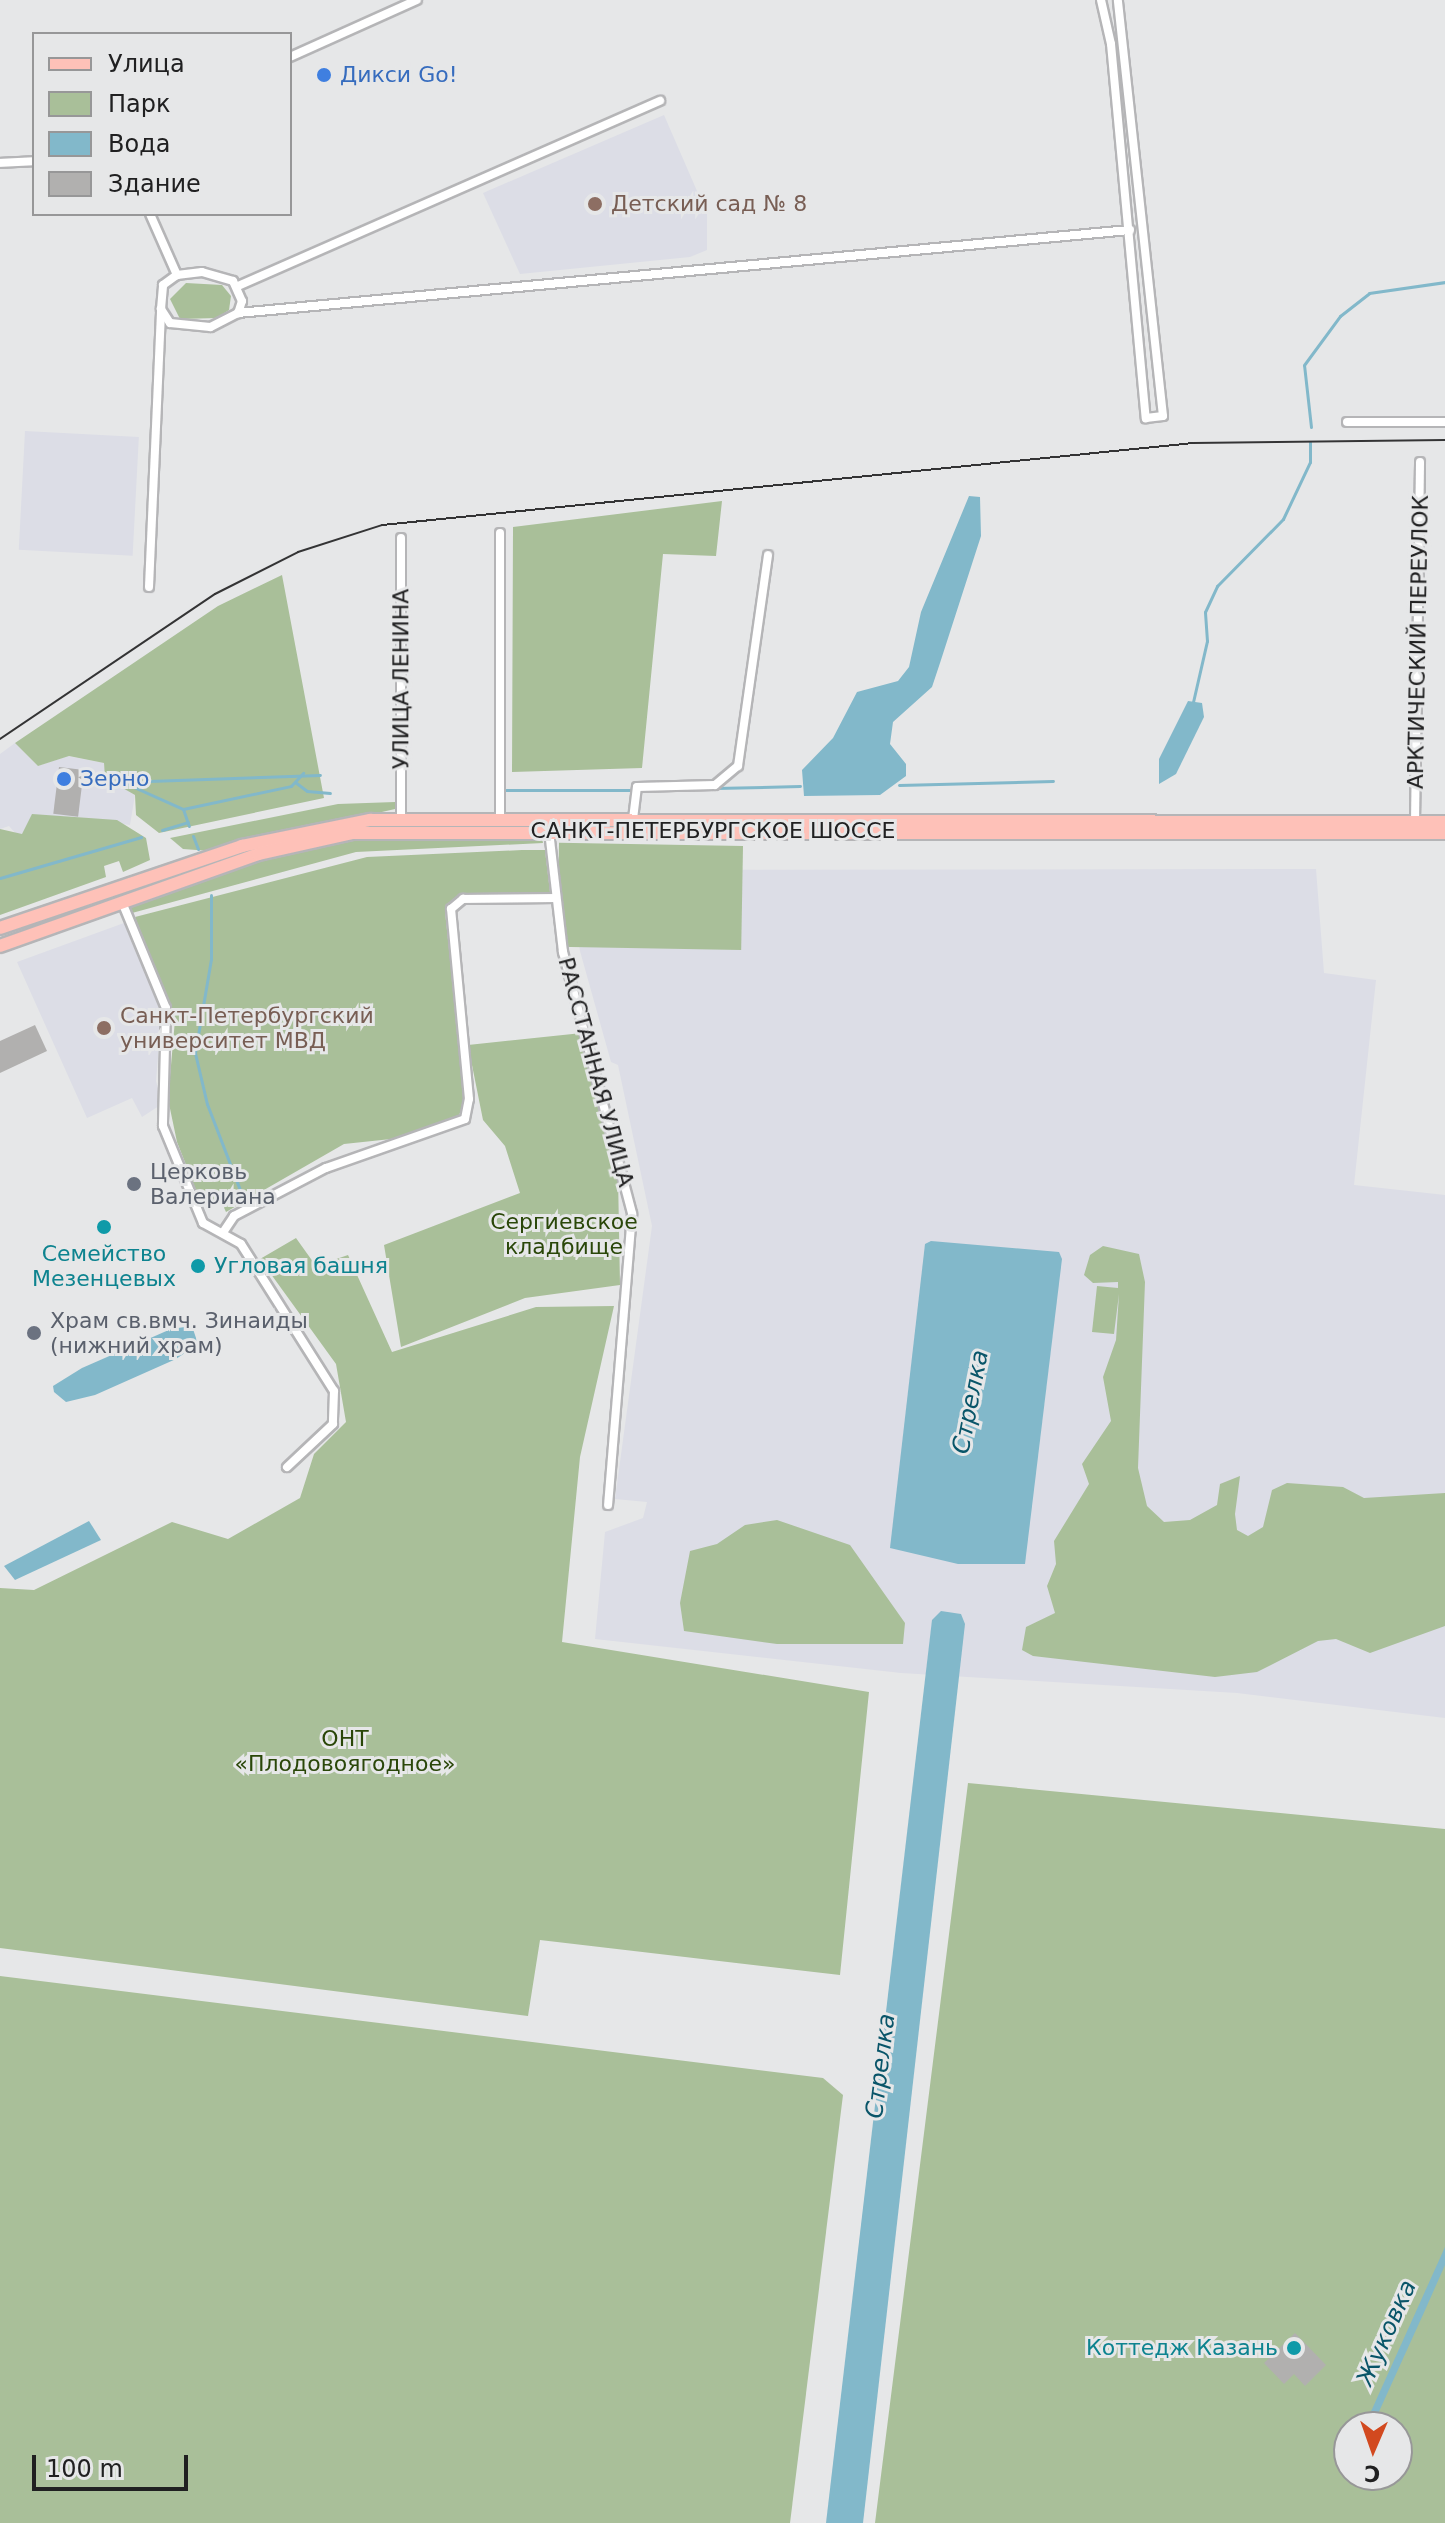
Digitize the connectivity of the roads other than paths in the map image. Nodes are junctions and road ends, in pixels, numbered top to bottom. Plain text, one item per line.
1 (417, 0) edge
2 (1101, 0) edge
3 (1118, 0) edge
4 (292, 56) edge
5 (660, 101) dead end
6 (32, 161) edge
7 (0, 163) edge
8 (151, 216) edge
9 (1130, 230) junction
10 (177, 275) junction
11 (238, 286) junction
12 (161, 309) junction
13 (238, 313) junction
14 (1347, 422) dead end
15 (1445, 422) edge
16 (1420, 462) dead end
17 (500, 533) dead end
18 (401, 538) dead end
19 (768, 555) dead end
20 (149, 587) dead end
21 (633, 819) junction
22 (401, 820) junction
23 (500, 820) junction
24 (1415, 822) junction
25 (1445, 822) edge
26 (549, 831) junction
27 (1445, 833) edge
28 (553, 898) junction
29 (122, 902) junction
30 (0, 928) edge
31 (0, 946) edge
32 (224, 1231) junction
33 (287, 1467) dead end
34 (608, 1505) dead end

1 - 4 street
2 - 9 street
3 - 9 street
5 - 11 street
6 - 7 street
8 - 10 street
9 - 13 street
10 - 11 street
10 - 12 street
11 - 13 street
12 - 13 street
12 - 20 street
14 - 15 street
16 - 24 street, АРКТИЧЕСКИЙ ПЕРЕУЛОК
17 - 23 street
18 - 22 street, УЛИЦА ЛЕНИНА
19 - 21 street
21 - 23 main road, САНКТ-ПЕТЕРБУРГСКОЕ ШОССЕ
21 - 24 main road, САНКТ-ПЕТЕРБУРГСКОЕ ШОССЕ
22 - 23 main road, САНКТ-ПЕТЕРБУРГСКОЕ ШОССЕ
22 - 30 main road, САНКТ-ПЕТЕРБУРГСКОЕ ШОССЕ
24 - 25 main road, САНКТ-ПЕТЕРБУРГСКОЕ ШОССЕ
26 - 27 main road, САНКТ-ПЕТЕРБУРГСКОЕ ШОССЕ
26 - 28 street, РАССТАННАЯ УЛИЦА
26 - 29 main road, САНКТ-ПЕТЕРБУРГСКОЕ ШОССЕ
28 - 32 street
28 - 34 street, РАССТАННАЯ УЛИЦА
29 - 31 main road, САНКТ-ПЕТЕРБУРГСКОЕ ШОССЕ
29 - 32 street
32 - 33 street

